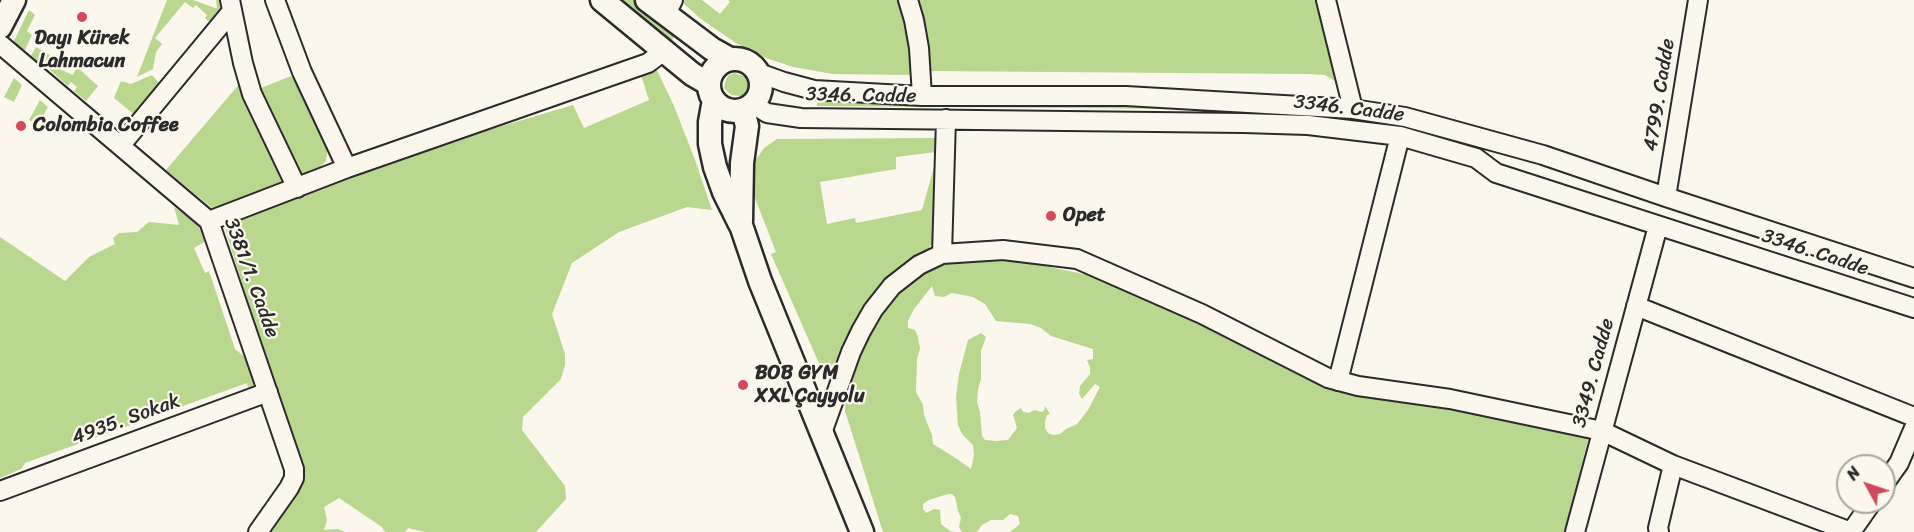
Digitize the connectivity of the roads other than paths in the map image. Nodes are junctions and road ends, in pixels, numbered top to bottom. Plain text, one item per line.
1 (14, 0) edge
2 (275, 0) edge
3 (602, 0) edge
4 (647, 0) edge
5 (908, 0) edge
6 (1698, 0) edge
7 (1328, 1) edge
8 (231, 6) edge
9 (669, 7) edge
10 (0, 27) edge
11 (0, 44) edge
12 (664, 51) junction
13 (730, 59) junction
14 (759, 73) junction
15 (712, 92) junction
16 (922, 96) junction
17 (748, 107) junction
18 (1353, 109) junction
19 (946, 119) junction
20 (1400, 136) junction
21 (121, 145) junction
22 (347, 168) junction
23 (297, 188) junction
24 (1666, 197) junction
25 (209, 221) junction
26 (1658, 226) junction
27 (742, 228) junction
28 (942, 254) junction
29 (1914, 278) edge
30 (1636, 306) junction
31 (1914, 308) edge
32 (1338, 381) junction
33 (268, 392) junction
34 (1914, 417) edge
35 (1914, 428) edge
36 (1602, 431) junction
37 (822, 433) junction
38 (1673, 465) junction
39 (1896, 467) edge
40 (0, 491) edge
41 (1864, 514) edge
42 (258, 532) edge
43 (862, 532) edge
44 (1575, 532) edge
45 (1659, 532) edge
46 (1851, 532) edge

1 - 10 main road
2 - 22 street
3 - 12 main road
4 - 9 main road
5 - 16 street
6 - 24 street, 4799. Cadde
7 - 18 street
8 - 21 street
8 - 23 street
9 - 13 main road
11 - 21 street, 3381/1. Cadde
12 - 15 main road
12 - 22 street
13 - 14 main road
13 - 15 main road
14 - 16 street, 3346. Cadde
14 - 17 main road
15 - 17 main road
15 - 27 main road
16 - 18 street, 3346. Cadde
17 - 19 street, 3346. Cadde
17 - 27 main road
18 - 24 street, 3346. Cadde
19 - 20 street, 3346. Cadde
19 - 28 street
20 - 26 street, 3346. Cadde
20 - 32 street
21 - 25 street, 3381/1. Cadde
22 - 23 street
23 - 25 street
24 - 29 street, 3346. Cadde
25 - 33 street, 3381/1. Cadde
26 - 30 street, 3349. Cadde
26 - 31 street, 3346. Cadde
27 - 37 main road
28 - 32 street
28 - 37 street
30 - 34 street
30 - 36 street, 3349. Cadde
32 - 36 street
33 - 40 street, 4935. Sokak
33 - 42 street, 3381/1. Cadde
35 - 39 street
36 - 38 street
36 - 44 street, 3349. Cadde
37 - 43 main road
38 - 45 street
38 - 46 street
41 - 46 street

